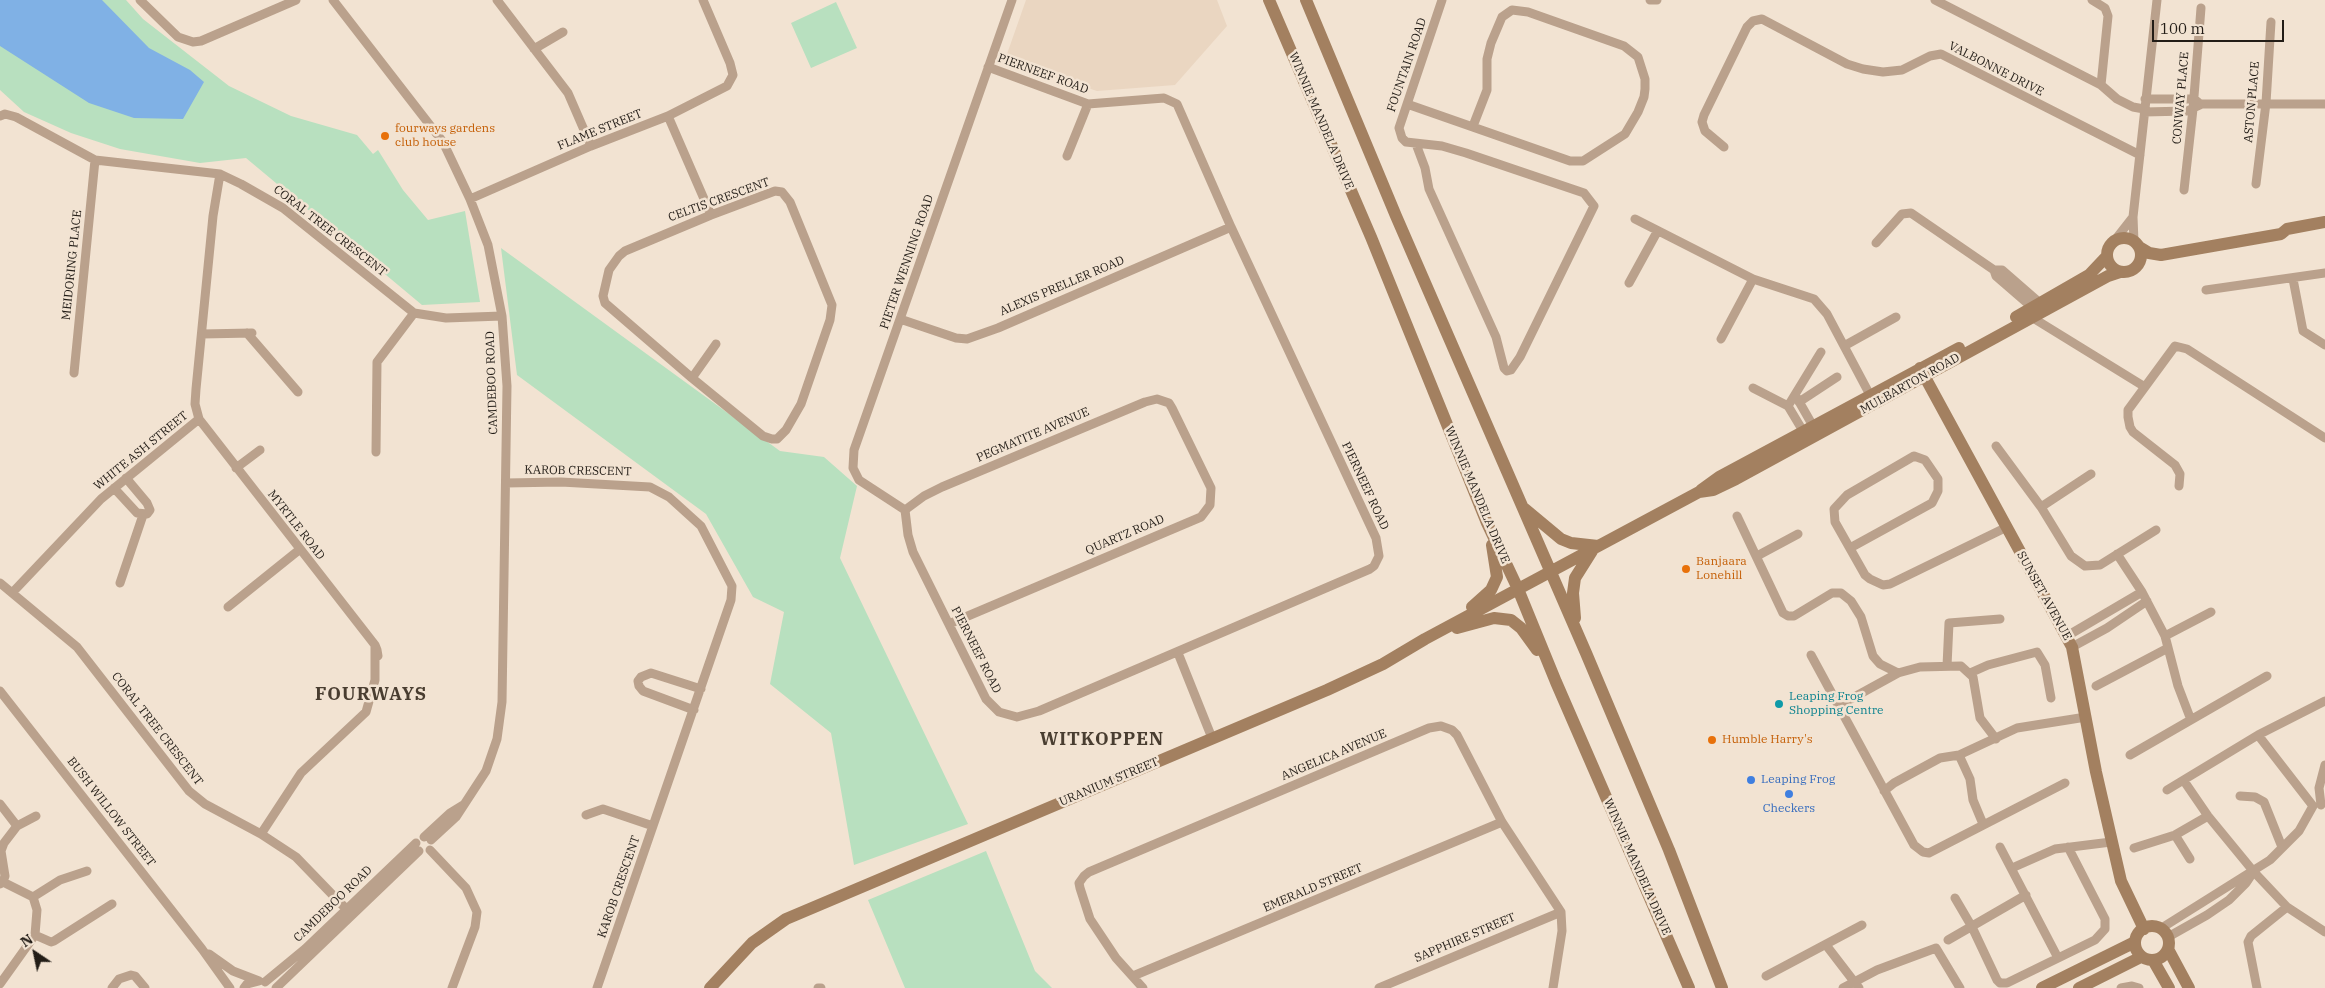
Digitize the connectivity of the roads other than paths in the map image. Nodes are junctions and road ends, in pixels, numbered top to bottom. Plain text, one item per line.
1 (140, 0) edge
2 (296, 0) edge
3 (333, 0) edge
4 (497, 0) edge
5 (703, 0) edge
6 (1012, 0) edge
7 (1269, 0) edge
8 (1306, 0) edge
9 (1442, 0) edge
10 (1650, 0) edge
11 (1656, 0) edge
12 (1935, 0) edge
13 (2092, 0) edge
14 (2157, 0) edge
15 (2201, 8) dead end
16 (2271, 22) dead end
17 (562, 32) dead end
18 (534, 49) junction
19 (988, 67) junction
20 (2101, 85) junction
21 (2266, 103) junction
22 (1088, 104) junction
23 (1406, 104) junction
24 (2194, 104) junction
25 (2325, 104) edge
26 (2144, 107) junction
27 (0, 116) edge
28 (668, 116) junction
29 (1472, 126) junction
30 (1416, 144) junction
31 (591, 146) junction
32 (1724, 146) dead end
33 (2140, 155) junction
34 (1067, 156) dead end
35 (95, 160) junction
36 (220, 174) junction
37 (2256, 184) dead end
38 (2184, 190) dead end
39 (470, 199) junction
40 (711, 215) junction
41 (2133, 217) junction
42 (1635, 219) dead end
43 (2325, 222) edge
44 (1231, 227) junction
45 (2325, 229) edge
46 (1657, 232) junction
47 (2280, 234) junction
48 (2115, 240) junction
49 (1876, 243) dead end
50 (2136, 244) junction
51 (2161, 254) junction
52 (2106, 257) junction
53 (2137, 266) junction
54 (2120, 272) junction
55 (2325, 273) edge
56 (1753, 279) junction
57 (2293, 279) junction
58 (1629, 283) dead end
59 (2206, 290) dead end
60 (2034, 310) junction
61 (414, 313) junction
62 (502, 316) junction
63 (1896, 317) dead end
64 (900, 319) junction
65 (202, 334) junction
66 (1721, 339) dead end
67 (716, 344) dead end
68 (2325, 345) edge
69 (1844, 346) junction
70 (1821, 352) dead end
71 (1923, 372) junction
72 (74, 373) dead end
73 (1837, 377) dead end
74 (692, 378) junction
75 (2145, 386) junction
76 (1753, 388) dead end
77 (298, 392) dead end
78 (1870, 395) junction
79 (1797, 398) junction
80 (1788, 406) junction
81 (1172, 408) joint
82 (199, 419) junction
83 (1808, 429) junction
84 (2325, 438) edge
85 (1996, 446) dead end
86 (260, 450) dead end
87 (376, 452) dead end
88 (236, 468) junction
89 (2091, 474) dead end
90 (126, 478) junction
91 (506, 483) junction
92 (2179, 486) dead end
93 (114, 488) junction
94 (1700, 492) junction
95 (1521, 506) junction
96 (2041, 507) junction
97 (905, 510) junction
98 (143, 515) junction
99 (1737, 516) dead end
100 (1487, 523) junction
101 (2007, 527) junction
102 (2156, 530) dead end
103 (1798, 534) dead end
104 (1596, 547) junction
105 (1850, 548) junction
106 (299, 550) junction
107 (2117, 554) junction
108 (1756, 556) junction
109 (1550, 572) junction
110 (0, 583) edge
111 (120, 583) dead end
112 (1518, 589) junction
113 (2142, 592) junction
114 (12, 593) junction
115 (2147, 601) junction
116 (228, 608) dead end
117 (2211, 612) dead end
118 (2000, 619) dead end
119 (949, 624) junction
120 (1440, 631) junction
121 (2165, 636) junction
122 (1425, 639) junction
123 (2069, 642) junction
124 (2168, 648) junction
125 (1586, 652) junction
126 (1178, 653) junction
127 (1812, 655) dead end
128 (1880, 664) junction
129 (1947, 666) junction
130 (1898, 673) junction
131 (1970, 673) junction
132 (2267, 676) dead end
133 (1556, 682) junction
134 (1881, 683) junction
135 (2096, 686) dead end
136 (701, 689) junction
137 (0, 691) edge
138 (2051, 698) dead end
139 (2325, 701) edge
140 (1838, 706) junction
141 (694, 710) junction
142 (2086, 717) junction
143 (2192, 720) junction
144 (2258, 735) junction
145 (1212, 738) junction
146 (1996, 738) junction
147 (1959, 755) junction
148 (2130, 755) dead end
149 (2325, 765) edge
150 (2184, 781) junction
151 (2065, 783) dead end
152 (2167, 790) dead end
153 (1884, 791) junction
154 (2240, 796) dead end
155 (0, 804) edge
156 (2320, 806) edge
157 (586, 814) dead end
158 (36, 816) dead end
159 (2208, 816) junction
160 (1502, 822) junction
161 (1983, 824) junction
162 (17, 826) junction
163 (653, 826) junction
164 (261, 834) junction
165 (2175, 835) junction
166 (427, 838) junction
167 (2111, 842) junction
168 (417, 847) junction
169 (2000, 847) dead end
170 (2068, 847) junction
171 (2282, 847) junction
172 (2134, 848) dead end
173 (430, 850) junction
174 (2190, 859) dead end
175 (2012, 868) junction
176 (87, 871) dead end
177 (2254, 872) junction
178 (2, 883) edge
179 (2026, 895) junction
180 (33, 897) junction
181 (1955, 898) dead end
182 (112, 904) dead end
183 (2288, 907) junction
184 (349, 912) junction
185 (1561, 912) junction
186 (1862, 925) dead end
187 (1972, 927) junction
188 (2144, 929) junction
189 (2325, 932) edge
190 (35, 934) junction
191 (2165, 938) junction
192 (1948, 940) dead end
193 (2135, 942) junction
194 (1826, 945) junction
195 (202, 949) junction
196 (2058, 958) junction
197 (2147, 958) junction
198 (1133, 976) junction
199 (1766, 976) dead end
200 (262, 981) junction
201 (0, 984) edge
202 (1857, 985) edge
203 (112, 988) edge
204 (145, 988) edge
205 (230, 988) edge
206 (244, 988) edge
207 (275, 988) edge
208 (452, 988) edge
209 (597, 988) edge
210 (710, 988) edge
211 (1143, 988) edge
212 (1380, 988) edge
213 (1553, 988) edge
214 (1689, 988) edge
215 (1722, 988) edge
216 (1843, 988) edge
217 (1960, 988) edge
218 (2042, 988) edge
219 (2079, 988) edge
220 (2121, 988) edge
221 (2139, 988) edge
222 (2168, 988) edge
223 (2189, 988) edge
224 (2257, 988) edge

1 - 2 street
3 - 39 street, CAMDEBOO ROAD
4 - 18 street
5 - 28 street, FLAME STREET
6 - 19 street, PIETER WENNING ROAD
7 - 100 street, WINNIE MANDELA DRIVE
8 - 95 street
9 - 23 street, FOUNTAIN ROAD
10 - 11 street
12 - 20 street
13 - 20 street
14 - 26 street
15 - 24 street, CONWAY PLACE
16 - 21 street, ASTON PLACE
17 - 18 street
18 - 31 street
19 - 22 street, PIERNEEF ROAD
19 - 64 street, PIETER WENNING ROAD
20 - 26 street
21 - 24 street
21 - 25 street
21 - 37 street, ASTON PLACE
22 - 34 street
22 - 44 street, PIERNEEF ROAD
23 - 29 street
23 - 30 street, FOUNTAIN ROAD
24 - 26 street
24 - 26 street
24 - 38 street, CONWAY PLACE
26 - 33 street
27 - 35 street, CORAL TREE CRESCENT
28 - 31 street, FLAME STREET
28 - 40 street
29 - 29 street
30 - 30 street
31 - 39 street, FLAME STREET
32 - 33 street, VALBONNE DRIVE
33 - 41 street
35 - 36 street, CORAL TREE CRESCENT
35 - 72 street, MEIDORING PLACE
36 - 61 street, CORAL TREE CRESCENT
36 - 65 street, WHITE ASH STREET
39 - 62 street, CAMDEBOO ROAD
40 - 74 street, CELTIS CRESCENT
40 - 74 street, CELTIS CRESCENT
41 - 48 street, MULBARTON ROAD
41 - 50 street
42 - 46 street
43 - 47 street
44 - 64 street, ALEXIS PRELLER ROAD
44 - 126 street, PIERNEEF ROAD
45 - 47 street
46 - 56 street
46 - 58 street
47 - 51 street
48 - 50 street
48 - 52 street, MULBARTON ROAD
49 - 60 street
50 - 51 street
50 - 53 street
51 - 53 street, MULBARTON ROAD
52 - 54 street
52 - 60 street, MULBARTON ROAD
53 - 54 street, MULBARTON ROAD
54 - 60 street, MULBARTON ROAD
55 - 57 street
56 - 66 street
56 - 69 street
57 - 59 street
57 - 68 street
60 - 71 street, MULBARTON ROAD
60 - 75 street
61 - 62 street, CORAL TREE CRESCENT
61 - 87 street
62 - 91 street, CAMDEBOO ROAD
63 - 69 street
64 - 97 street, PIETER WENNING ROAD
65 - 77 street
65 - 82 street, WHITE ASH STREET
67 - 74 street
69 - 78 street
70 - 79 street
71 - 78 street, MULBARTON ROAD
71 - 94 street, MULBARTON ROAD
71 - 101 street, SUNSET AVENUE
73 - 79 street
75 - 84 street
75 - 92 street
76 - 80 street
78 - 83 street, MULBARTON ROAD
79 - 80 street
79 - 83 street
80 - 83 street
81 - 97 street, PEGMATITE AVENUE
81 - 119 street, QUARTZ ROAD
82 - 88 street, MYRTLE ROAD
82 - 90 street, WHITE ASH STREET
83 - 94 street, MULBARTON ROAD
85 - 96 street
86 - 88 street
88 - 106 street, MYRTLE ROAD
89 - 96 street
90 - 93 street, WHITE ASH STREET
90 - 98 street
91 - 136 street, KAROB CRESCENT
91 - 166 street, CAMDEBOO ROAD
93 - 98 street
93 - 114 street, WHITE ASH STREET
94 - 104 street, MULBARTON ROAD
95 - 104 street
95 - 109 street
96 - 107 street
97 - 119 street, PIERNEEF ROAD
98 - 111 street
99 - 108 street
100 - 112 street, WINNIE MANDELA DRIVE
100 - 120 street
101 - 105 street
101 - 123 street, SUNSET AVENUE
102 - 107 street
103 - 108 street
104 - 109 street, MULBARTON ROAD
104 - 125 street
105 - 105 street
106 - 116 street
106 - 164 street, MYRTLE ROAD
107 - 113 street
108 - 128 street
109 - 112 street, MULBARTON ROAD
109 - 125 street
110 - 114 street, CORAL TREE CRESCENT
112 - 120 street, URANIUM STREET
112 - 133 street, WINNIE MANDELA DRIVE
113 - 115 street
113 - 123 street
114 - 164 street, CORAL TREE CRESCENT
115 - 121 street
115 - 123 street
117 - 121 street
118 - 129 street
119 - 126 street, PIERNEEF ROAD
120 - 122 street, URANIUM STREET
121 - 124 street
122 - 133 street
122 - 145 street, URANIUM STREET
123 - 142 street, SUNSET AVENUE
124 - 135 street
124 - 143 street
125 - 215 street
126 - 145 street
127 - 140 street
128 - 130 street
128 - 134 street
129 - 130 street
129 - 131 street
130 - 134 street
131 - 138 street
131 - 146 street
132 - 143 street
133 - 214 street, WINNIE MANDELA DRIVE
134 - 140 street
136 - 141 street, KAROB CRESCENT
136 - 141 street
137 - 195 street, BUSH WILLOW STREET
139 - 144 street
140 - 153 street
141 - 163 street, KAROB CRESCENT
142 - 146 street
142 - 167 street, SUNSET AVENUE
143 - 148 street
144 - 150 street
144 - 156 street
145 - 210 street, URANIUM STREET
146 - 147 street
147 - 153 street
147 - 161 street
149 - 156 street
150 - 152 street
150 - 159 street
151 - 161 street
153 - 161 street
154 - 171 street
155 - 162 street
156 - 171 street
157 - 163 street
158 - 162 street
159 - 165 street
159 - 177 street
160 - 185 street, ANGELICA AVENUE
160 - 198 street, EMERALD STREET
160 - 198 street, ANGELICA AVENUE
162 - 178 street
163 - 209 street, KAROB CRESCENT
164 - 184 street, CORAL TREE CRESCENT
165 - 172 street
165 - 174 street
166 - 168 street
166 - 173 street
167 - 170 street
167 - 188 street, SUNSET AVENUE
168 - 173 street
168 - 184 street, CAMDEBOO ROAD
169 - 175 street
170 - 175 street
170 - 196 street
171 - 177 street
173 - 208 street
175 - 179 street
176 - 180 street
177 - 183 street
177 - 191 street
178 - 180 street
179 - 187 street
179 - 196 street
180 - 190 street
181 - 187 street
182 - 190 street
183 - 189 street
183 - 224 street
184 - 200 street, CAMDEBOO ROAD
184 - 207 street, CAMDEBOO ROAD
185 - 212 street, SAPPHIRE STREET
185 - 213 street
186 - 194 street
187 - 192 street
187 - 196 street
188 - 191 street
188 - 193 street
190 - 201 street
191 - 197 street
191 - 223 street
193 - 197 street
193 - 218 street
194 - 199 street
194 - 202 street
195 - 200 street, BUSH WILLOW STREET
195 - 205 street, BUSH WILLOW STREET
197 - 219 street
197 - 222 street
198 - 211 street, ANGELICA AVENUE
200 - 206 street, CAMDEBOO ROAD
200 - 207 street, BUSH WILLOW STREET
202 - 216 street
202 - 217 street
203 - 204 street
220 - 221 street

